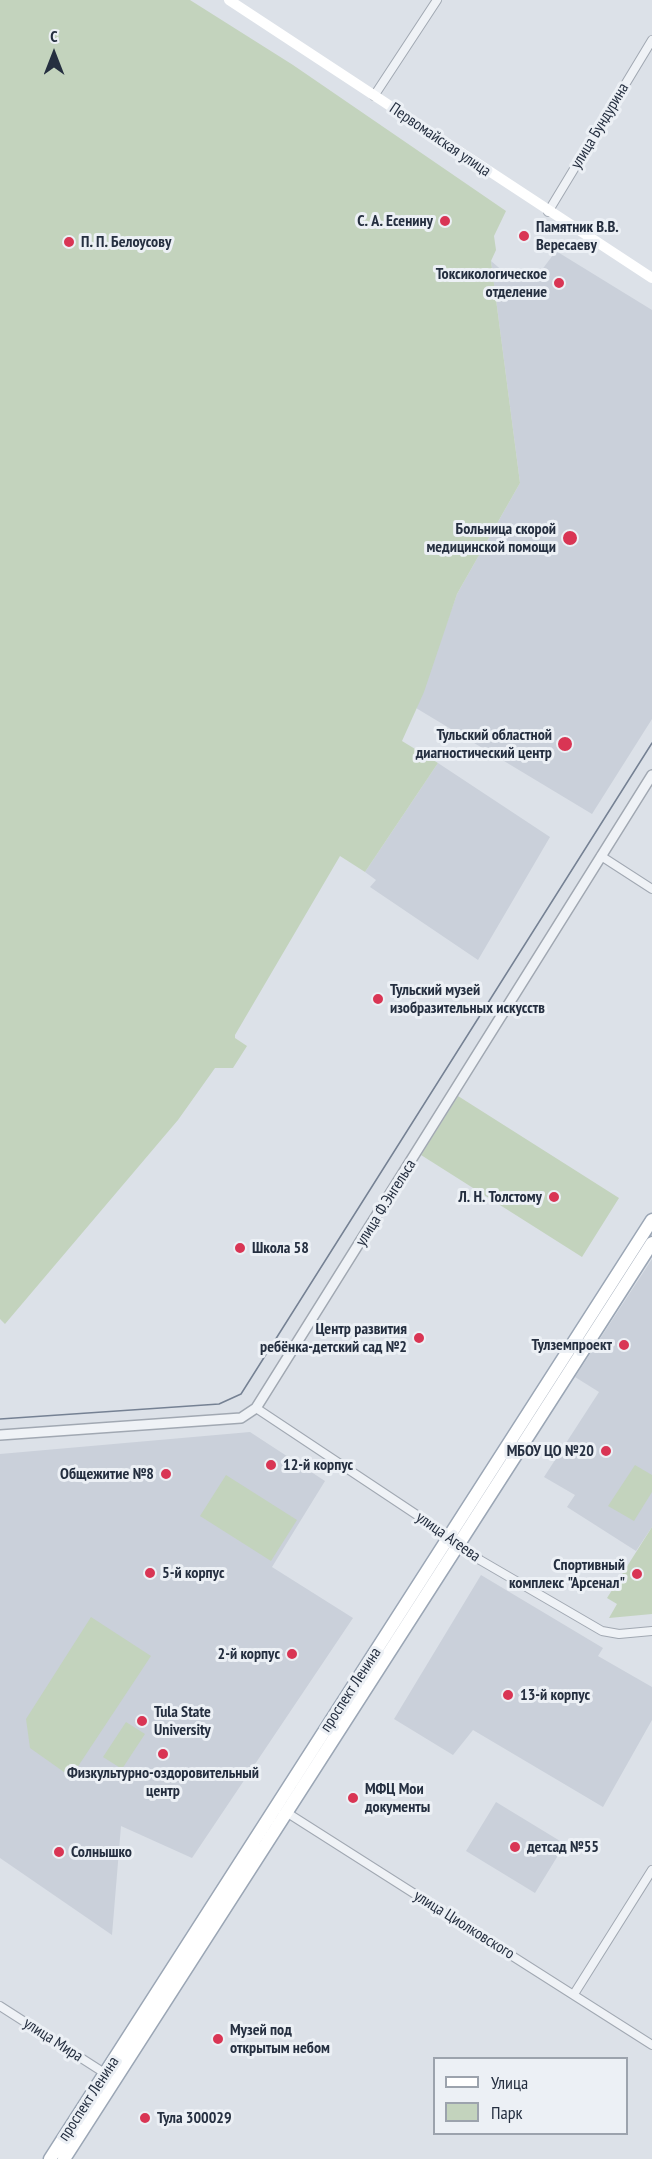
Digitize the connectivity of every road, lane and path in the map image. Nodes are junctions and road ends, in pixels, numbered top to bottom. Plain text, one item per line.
1 (229, 0) edge
2 (437, 0) edge
3 (652, 40) edge
4 (374, 96) junction
5 (548, 212) junction
6 (652, 278) edge
7 (652, 775) edge
8 (602, 856) junction
9 (652, 889) edge
10 (652, 1220) edge
11 (652, 1243) edge
12 (256, 1408) junction
13 (0, 1436) edge
14 (454, 1540) junction
15 (652, 1631) edge
16 (281, 1809) junction
17 (652, 1870) edge
18 (574, 1994) junction
19 (0, 2006) edge
20 (652, 2044) edge
21 (111, 2077) junction
22 (50, 2159) edge
23 (64, 2159) edge

1 - 4 main road, Первомайская улица
2 - 4 street
3 - 5 street, улица Бундурина
4 - 5 main road, Первомайская улица
5 - 6 main road, Первомайская улица
7 - 8 street, улица Ф.Энгельса
8 - 9 street
8 - 12 street, улица Ф.Энгельса
10 - 14 main road, проспект Ленина
11 - 14 main road, проспект Ленина
12 - 13 street
12 - 14 street, улица Агеева
14 - 15 street, улица Агеева
14 - 16 main road, проспект Ленина
16 - 18 street, улица Циолковского
16 - 21 main road, проспект Ленина
17 - 18 street
18 - 20 street, улица Циолковского
19 - 21 street, улица Мира
21 - 22 main road, проспект Ленина
21 - 23 main road, проспект Ленина

